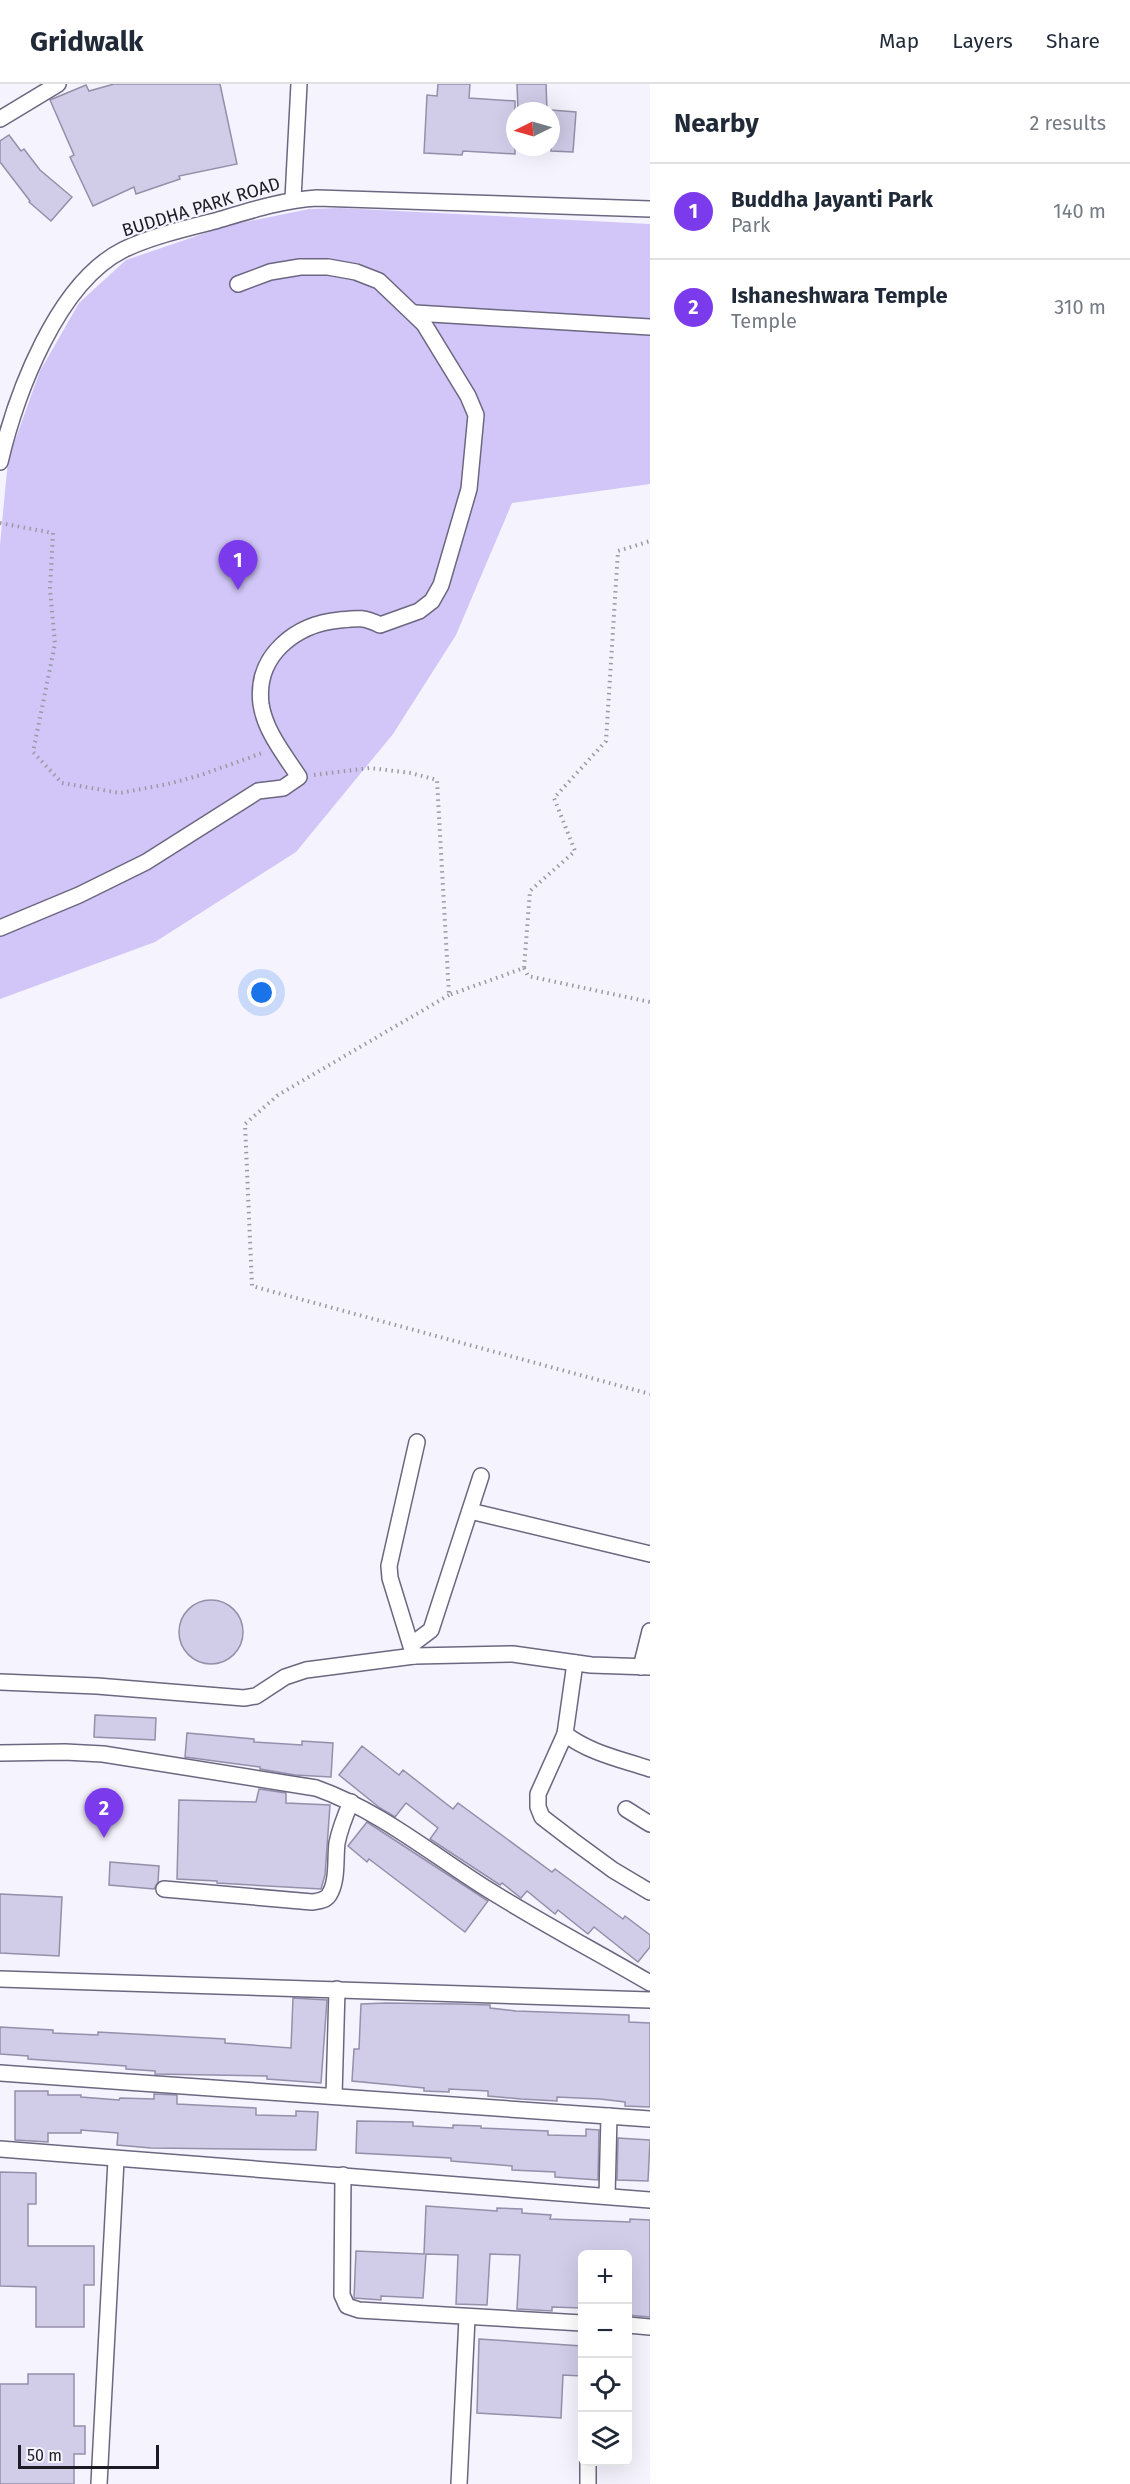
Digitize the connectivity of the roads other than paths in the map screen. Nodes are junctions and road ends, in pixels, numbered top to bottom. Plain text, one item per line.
1 (58, 84) edge
2 (300, 84) edge
3 (0, 119) edge
4 (293, 199) junction
5 (650, 208) edge
6 (238, 284) dead end
7 (415, 314) junction
8 (650, 327) edge
9 (0, 462) edge
10 (0, 928) edge
11 (417, 1442) dead end
12 (481, 1476) dead end
13 (470, 1511) junction
14 (650, 1554) edge
15 (650, 1631) edge
16 (412, 1651) junction
17 (576, 1663) junction
18 (645, 1667) edge
19 (0, 1682) edge
20 (565, 1734) junction
21 (0, 1753) edge
22 (650, 1769) edge
23 (351, 1802) junction
24 (626, 1809) dead end
25 (650, 1824) edge
26 (164, 1889) dead end
27 (650, 1892) edge
28 (0, 1979) edge
29 (650, 1983) edge
30 (337, 1989) junction
31 (650, 2000) edge
32 (0, 2073) edge
33 (334, 2096) junction
34 (609, 2116) junction
35 (650, 2119) edge
36 (0, 2149) edge
37 (117, 2160) junction
38 (343, 2175) junction
39 (607, 2196) junction
40 (650, 2200) edge
41 (467, 2318) junction
42 (578, 2323) edge
43 (632, 2325) edge
44 (650, 2326) edge
45 (588, 2466) edge
46 (99, 2484) edge
47 (459, 2484) edge
48 (588, 2484) edge

1 - 3 street
2 - 4 street
4 - 5 street, BUDDHA PARK ROAD
4 - 9 street, BUDDHA PARK ROAD
6 - 7 street
7 - 8 street
7 - 10 street
11 - 16 street
12 - 13 street
13 - 14 street
13 - 16 street
15 - 18 street
16 - 17 street
16 - 19 street
17 - 18 street
17 - 20 street
20 - 22 street
20 - 27 street
21 - 23 street
23 - 26 street
23 - 29 street
24 - 25 street
28 - 30 street
30 - 31 street
30 - 33 street
32 - 33 street
33 - 34 street
34 - 35 street
34 - 39 street
36 - 37 street
37 - 38 street
37 - 46 street
38 - 39 street
38 - 41 street
39 - 40 street
41 - 42 street
41 - 47 street
43 - 44 street
45 - 48 street

